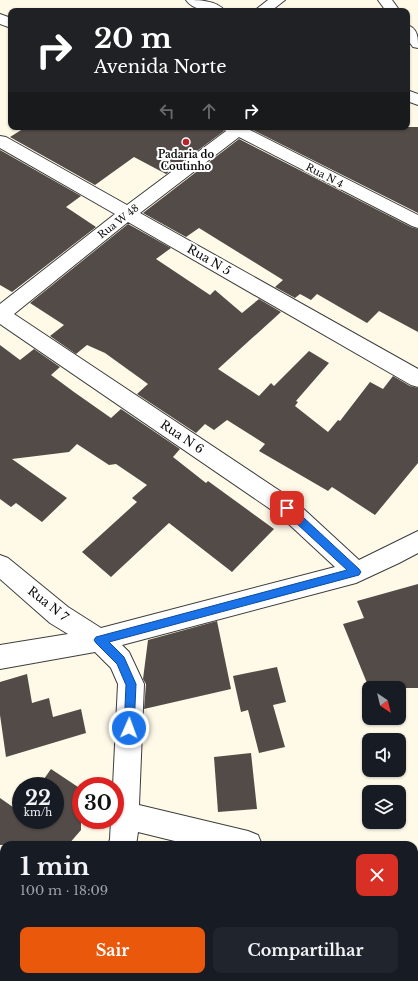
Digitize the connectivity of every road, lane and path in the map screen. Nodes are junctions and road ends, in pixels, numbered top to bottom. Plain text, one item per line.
1 (193, 0) edge
2 (278, 0) edge
3 (211, 8) edge
4 (266, 8) edge
5 (410, 33) edge
6 (418, 44) edge
7 (234, 130) edge
8 (237, 130) edge
9 (0, 141) edge
10 (127, 214) junction
11 (418, 222) edge
12 (0, 314) edge
13 (418, 379) edge
14 (418, 541) edge
15 (0, 565) edge
16 (356, 572) junction
17 (99, 640) junction
18 (0, 657) edge
19 (125, 815) junction
20 (123, 841) edge
21 (232, 841) edge

1 - 3 street
2 - 4 street
5 - 6 street
7 - 10 street, Rua W 48
8 - 11 street, Rua N 4
9 - 10 street, Rua N 5
10 - 12 street, Rua W 48
10 - 13 street, Rua N 5
12 - 16 street, Rua N 6
14 - 16 street
15 - 17 street, Rua N 7
16 - 17 street
17 - 18 street
17 - 19 street, Rua N 7
19 - 20 street, Rua N 7
19 - 21 street

